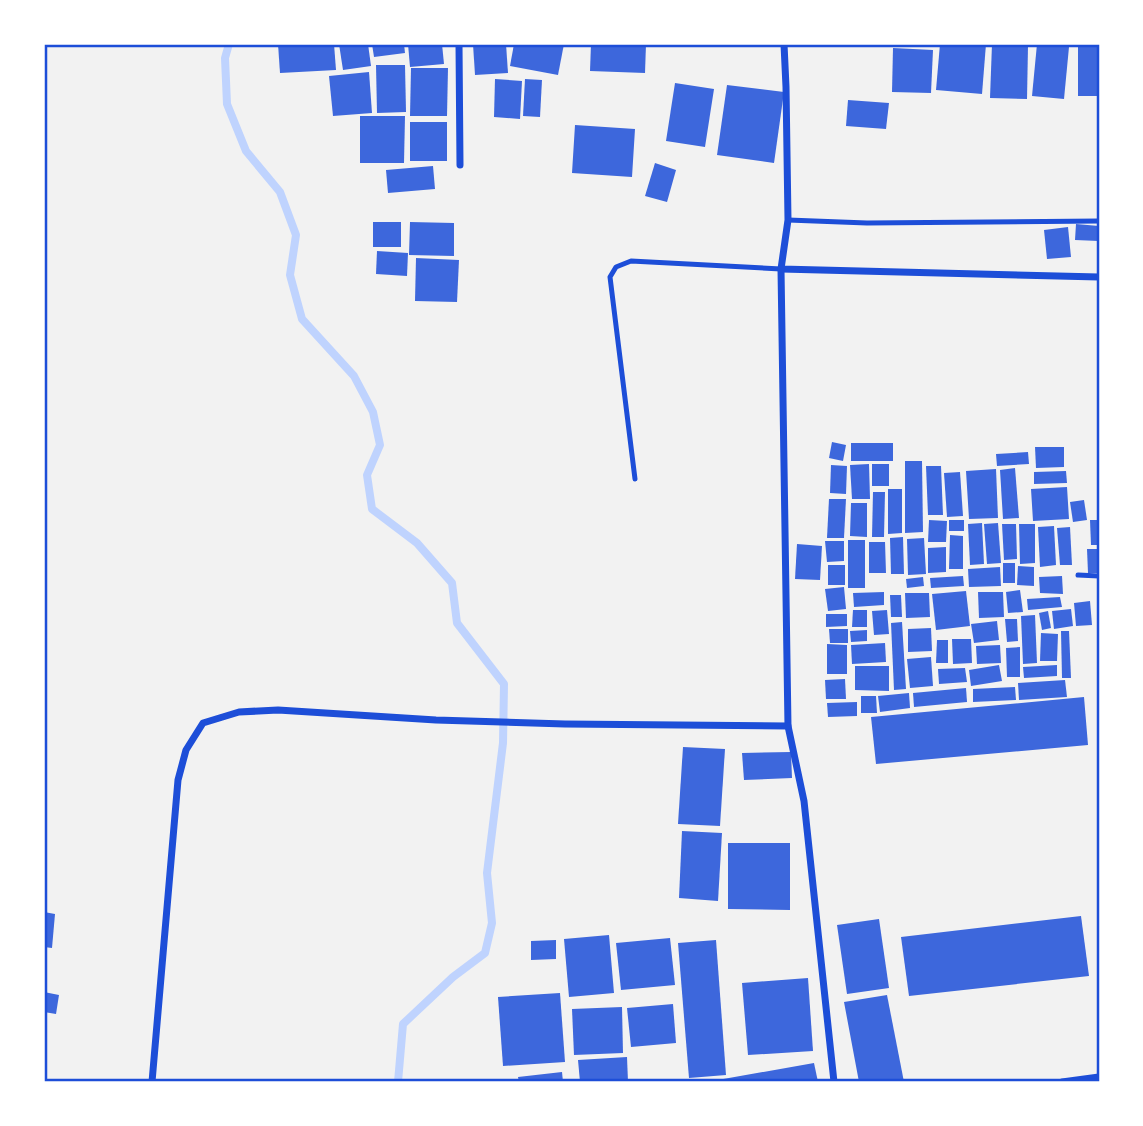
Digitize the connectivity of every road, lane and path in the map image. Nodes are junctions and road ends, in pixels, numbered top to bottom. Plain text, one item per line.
1 (459, 44) edge
2 (784, 44) edge
3 (460, 166) dead end
4 (788, 220) junction
5 (1099, 221) edge
6 (780, 269) junction
7 (1099, 277) edge
8 (635, 479) dead end
9 (1078, 575) dead end
10 (1099, 576) edge
11 (788, 726) junction
12 (1099, 1079) edge
13 (152, 1082) edge
14 (834, 1082) edge
15 (1062, 1082) edge

1 - 3 street
2 - 4 street
4 - 5 lane
4 - 6 street
6 - 7 street
6 - 8 lane
6 - 11 street
9 - 10 lane
11 - 13 street
11 - 14 street
12 - 15 street

